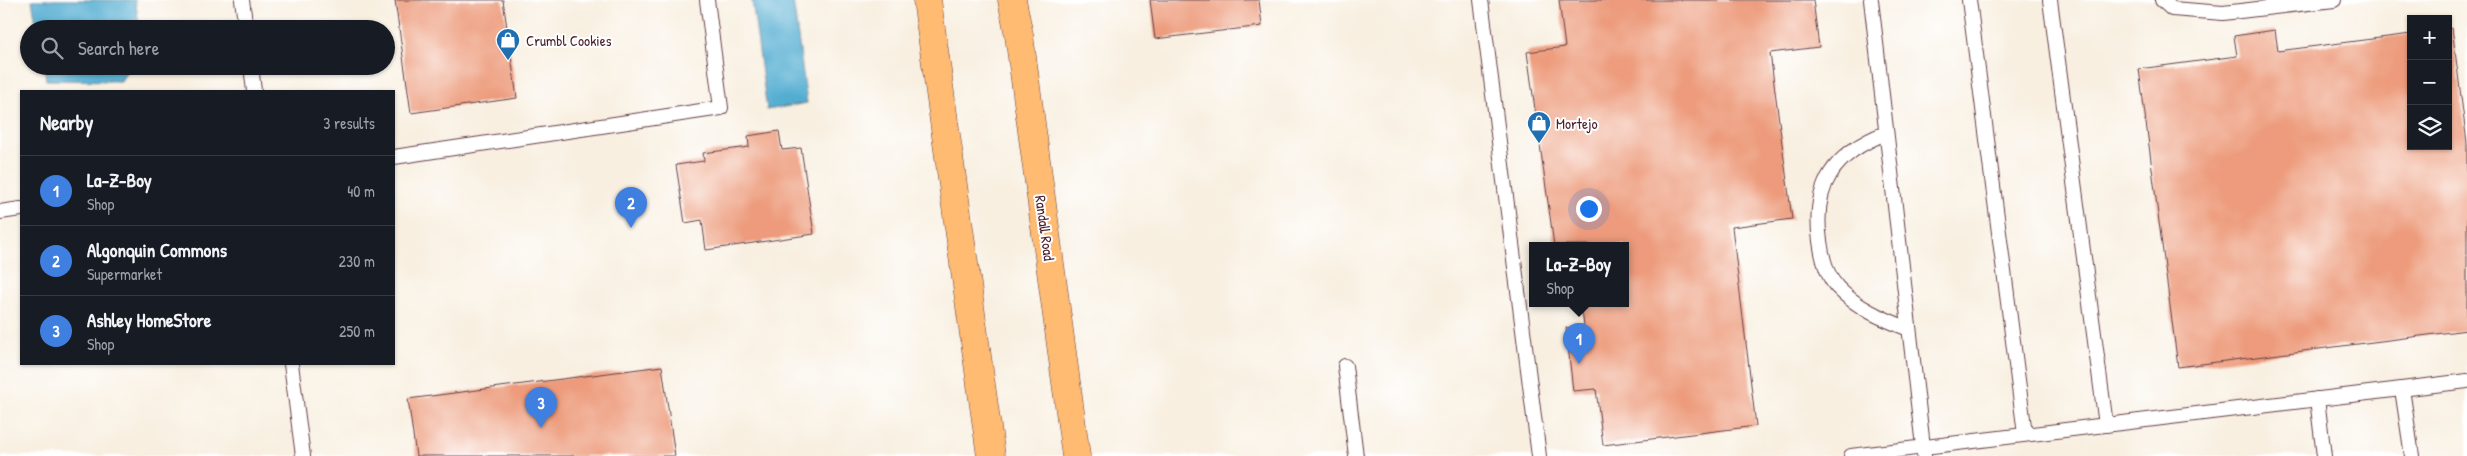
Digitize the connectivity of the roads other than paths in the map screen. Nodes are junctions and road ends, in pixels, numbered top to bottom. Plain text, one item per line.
1 (242, 0) edge
2 (707, 0) edge
3 (927, 0) edge
4 (1012, 0) edge
5 (1481, 0) edge
6 (1871, 0) edge
7 (1969, 0) edge
8 (2050, 0) edge
9 (2162, 0) edge
10 (2334, 0) edge
11 (245, 20) edge
12 (252, 75) edge
13 (254, 90) edge
14 (1886, 133) junction
15 (395, 157) edge
16 (20, 209) edge
17 (0, 212) edge
18 (1909, 329) junction
19 (291, 365) edge
20 (1345, 366) dead end
21 (2467, 381) edge
22 (2402, 389) junction
23 (2317, 399) junction
24 (2106, 425) junction
25 (2025, 434) junction
26 (1924, 451) edge
27 (303, 456) edge
28 (991, 456) edge
29 (1076, 456) edge
30 (1356, 456) edge
31 (1539, 456) edge
32 (1851, 456) edge
33 (2324, 456) edge
34 (2412, 456) edge

1 - 11 lane
2 - 15 lane
3 - 28 main road
4 - 29 main road, Randall Road
5 - 31 lane
6 - 14 lane
7 - 25 lane
8 - 24 lane
9 - 10 lane
12 - 13 lane
14 - 18 lane
14 - 18 lane
16 - 17 lane
18 - 26 lane
19 - 27 lane
20 - 30 lane
21 - 22 lane
22 - 23 lane
22 - 34 lane
23 - 24 lane
23 - 33 lane
24 - 25 lane
25 - 26 lane
26 - 32 lane

